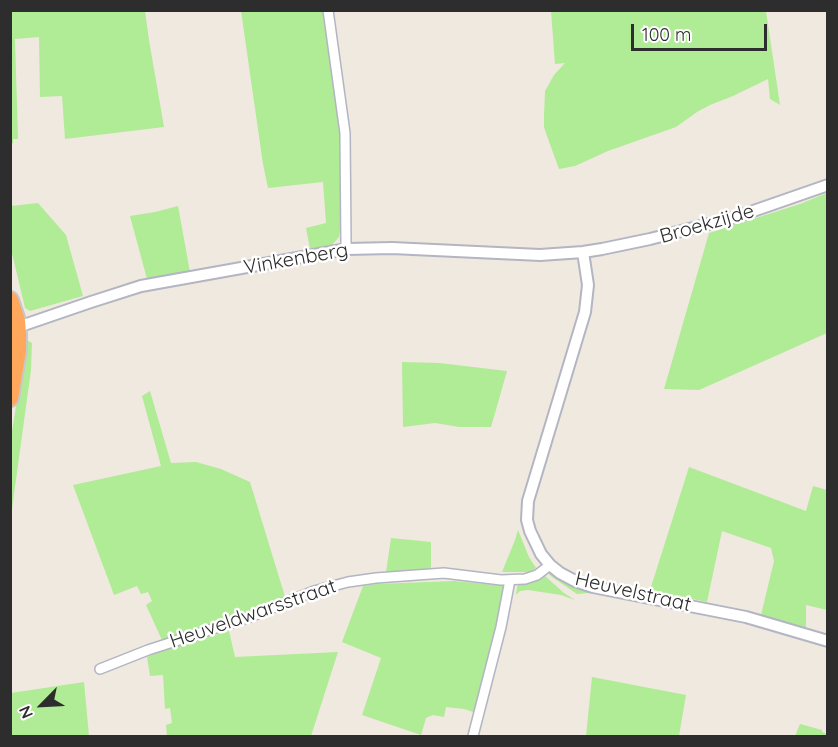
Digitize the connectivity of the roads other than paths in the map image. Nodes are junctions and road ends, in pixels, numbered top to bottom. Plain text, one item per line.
1 (328, 10) edge
2 (828, 185) edge
3 (347, 249) junction
4 (583, 252) junction
5 (10, 300) edge
6 (18, 327) junction
7 (10, 398) edge
8 (550, 565) junction
9 (510, 580) junction
10 (828, 641) edge
11 (100, 669) dead end
12 (473, 736) edge

1 - 3 street
2 - 4 street, Broekzijde
3 - 4 street, Vinkenberg
3 - 6 street, Vinkenberg
4 - 8 street, Heuvelstraat
5 - 6 highway
6 - 7 highway
8 - 9 street, Heuveldwarsstraat
8 - 10 street, Heuvelstraat
9 - 11 street, Heuveldwarsstraat
9 - 12 street

